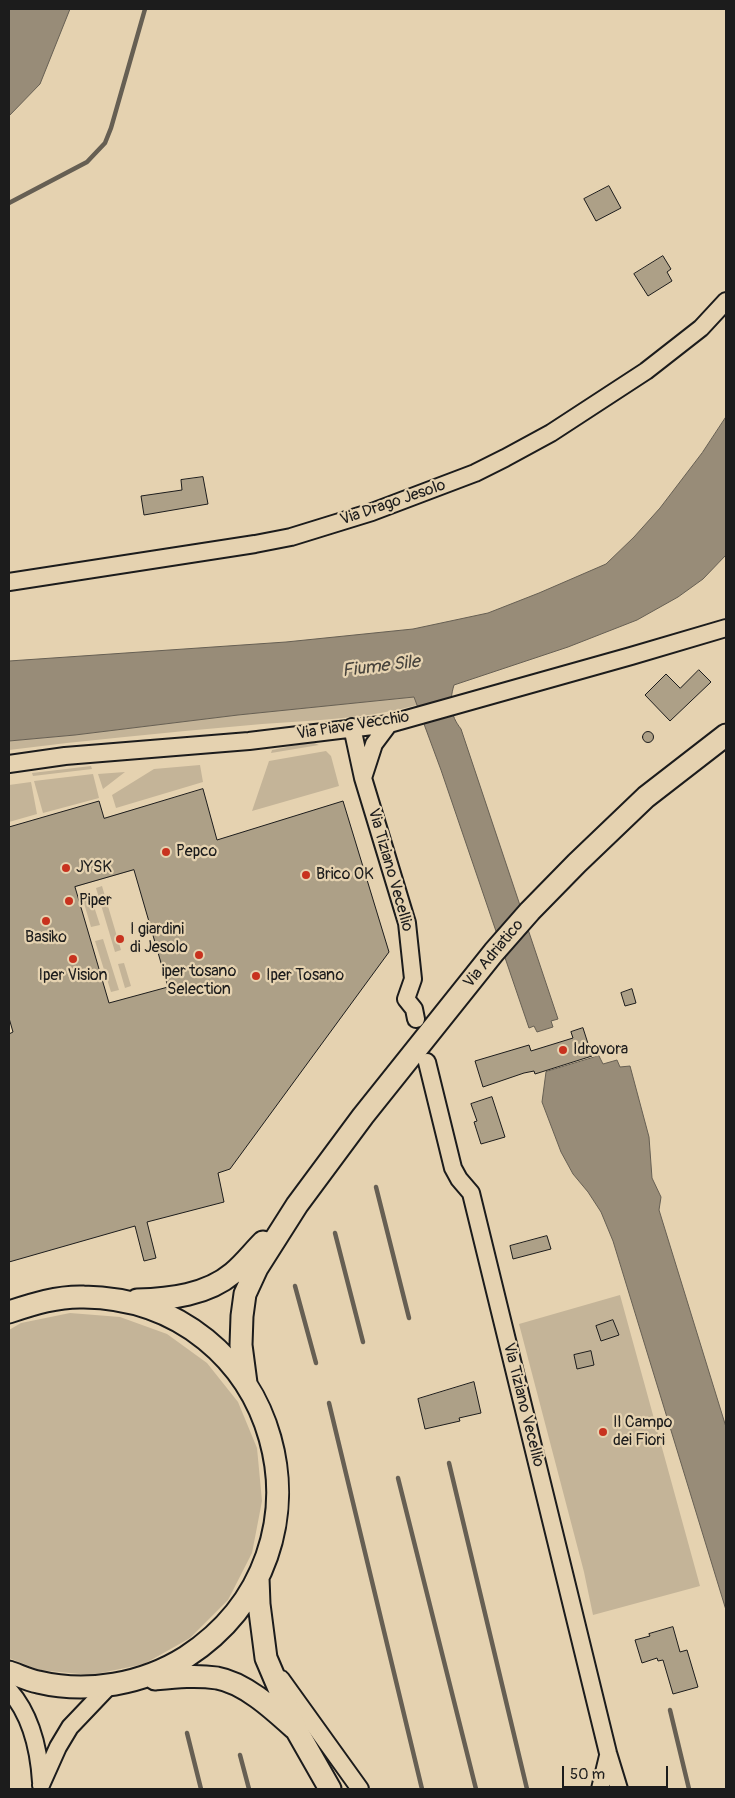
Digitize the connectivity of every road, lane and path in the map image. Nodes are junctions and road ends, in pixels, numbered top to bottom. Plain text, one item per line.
1 (726, 301) edge
2 (9, 582) edge
3 (723, 630) edge
4 (389, 724) junction
5 (352, 727) junction
6 (726, 735) edge
7 (9, 764) edge
8 (363, 778) junction
9 (416, 1019) dead end
10 (427, 1062) dead end
11 (297, 1205) junction
12 (124, 1301) junction
13 (9, 1312) edge
14 (246, 1384) junction
15 (258, 1578) junction
16 (266, 1658) junction
17 (9, 1672) edge
18 (132, 1681) junction
19 (110, 1685) junction
20 (9, 1690) edge
21 (297, 1731) junction
22 (608, 1754) junction
23 (41, 1787) edge
24 (330, 1789) edge
25 (360, 1789) edge
26 (600, 1789) edge
27 (619, 1789) edge

1 - 2 street, Via Drago Jesolo
3 - 4 street, Via Piave Vecchio
4 - 5 street, Via Piave Vecchio
4 - 8 street
5 - 7 street, Via Piave Vecchio
5 - 8 street, Via Tiziano Vecellio
6 - 11 main road, Via Adriatico
8 - 9 street, Via Tiziano Vecellio
10 - 22 street, Via Tiziano Vecellio
11 - 12 main road, Via Adriatico
11 - 14 main road, Via Adriatico
12 - 13 main road
12 - 14 main road
14 - 15 main road
15 - 16 main road
15 - 18 main road
16 - 21 main road
16 - 25 street
17 - 19 main road
18 - 19 main road
18 - 21 main road
19 - 23 street
20 - 23 street
21 - 24 main road
22 - 26 street, Via Tiziano Vecellio
22 - 27 street, Via Tiziano Vecellio

